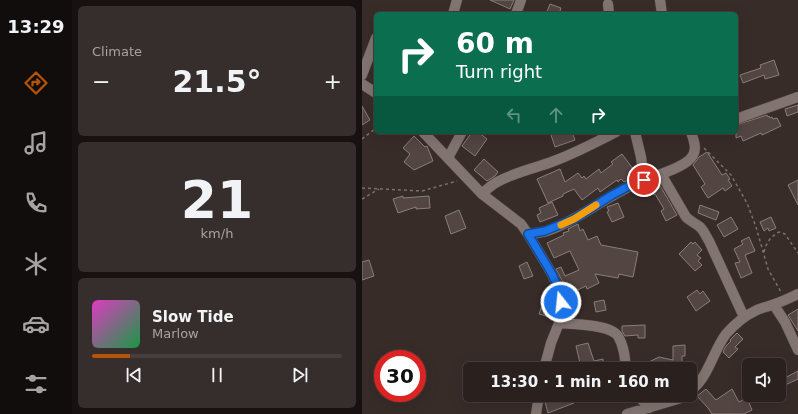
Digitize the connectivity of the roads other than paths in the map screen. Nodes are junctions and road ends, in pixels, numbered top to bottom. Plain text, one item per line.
1 (457, 0) edge
2 (521, 0) edge
3 (660, 0) edge
4 (454, 12) edge
5 (517, 12) edge
6 (662, 12) edge
7 (374, 43) edge
8 (362, 75) edge
9 (362, 84) edge
10 (374, 92) edge
11 (798, 97) edge
12 (738, 118) edge
13 (425, 134) edge
14 (461, 134) edge
15 (612, 134) edge
16 (635, 134) edge
17 (693, 134) edge
18 (448, 158) junction
19 (661, 174) junction
20 (644, 180) junction
21 (482, 194) junction
22 (528, 234) junction
23 (798, 294) edge
24 (774, 305) junction
25 (744, 317) junction
26 (559, 323) junction
27 (798, 350) edge
28 (546, 362) edge
29 (625, 362) edge
30 (697, 384) edge
31 (538, 402) edge
32 (644, 402) edge
33 (668, 402) edge
34 (649, 408) junction
35 (536, 414) edge
36 (627, 414) edge

1 - 4 street
2 - 5 street
3 - 6 street
7 - 8 street
9 - 10 street
11 - 12 street
13 - 18 street
14 - 18 street
15 - 21 street
16 - 20 street
17 - 19 street
18 - 21 street
19 - 20 street
19 - 25 street
20 - 22 street
21 - 22 street
22 - 26 street
23 - 24 street
24 - 25 street
24 - 27 street
25 - 30 street
26 - 28 street
26 - 29 street
31 - 35 street
32 - 34 street
33 - 34 street
34 - 36 street

